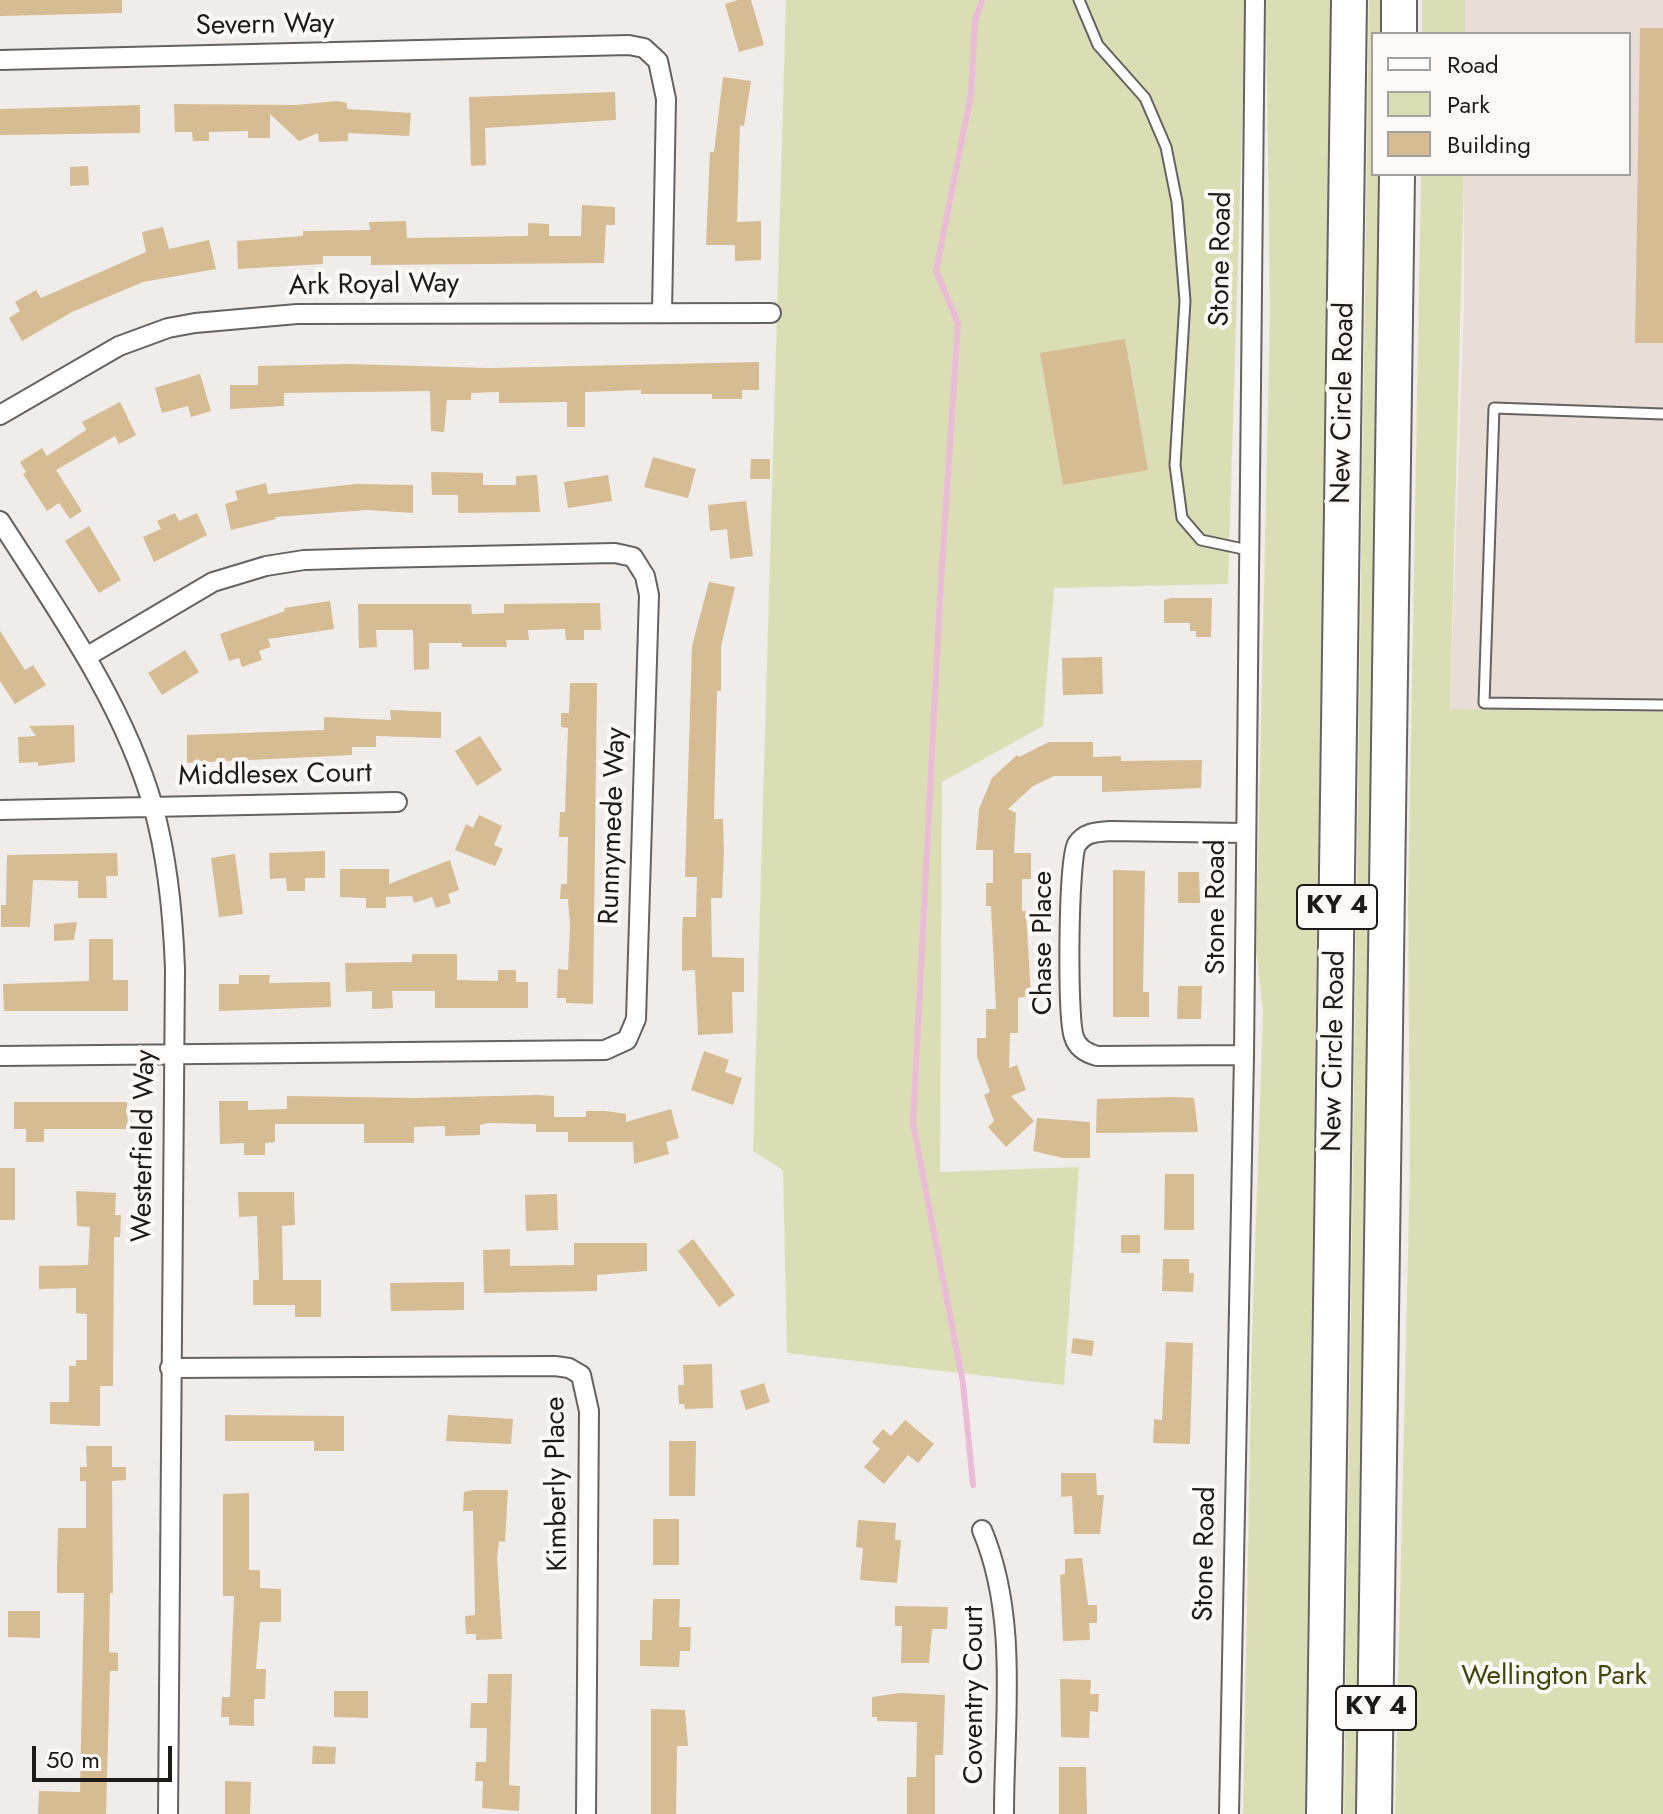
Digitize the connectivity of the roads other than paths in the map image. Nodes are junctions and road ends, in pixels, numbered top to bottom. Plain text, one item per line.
1 (1079, 0) edge
2 (1255, 0) edge
3 (1349, 0) edge
4 (1399, 0) edge
5 (1399, 32) edge
6 (0, 60) edge
7 (1397, 176) edge
8 (662, 312) junction
9 (771, 313) dead end
10 (1663, 414) edge
11 (0, 415) edge
12 (0, 521) edge
13 (1248, 550) junction
14 (86, 657) junction
15 (1663, 705) edge
16 (397, 802) dead end
17 (152, 805) junction
18 (0, 810) edge
19 (1245, 833) junction
20 (175, 1054) junction
21 (1244, 1055) junction
22 (0, 1056) edge
23 (170, 1368) junction
24 (982, 1530) dead end
25 (168, 1814) edge
26 (586, 1814) edge
27 (1004, 1814) edge
28 (1229, 1814) edge
29 (1324, 1814) edge
30 (1374, 1814) edge

1 - 13 lane
2 - 13 street, Stone Road
3 - 29 highway, New Circle Road / KY 4
4 - 5 highway
6 - 8 street, Severn Way
7 - 30 highway, New Circle Road / KY 4
8 - 9 street, Ark Royal Way
8 - 11 street, Ark Royal Way
10 - 15 lane
12 - 14 street, Westerfield Way
13 - 19 street, Stone Road
14 - 17 street, Westerfield Way
14 - 20 street, Runnymede Way
16 - 17 street, Middlesex Court
17 - 18 street, Middlesex Court
17 - 20 street, Westerfield Way
19 - 21 street, Stone Road
19 - 21 street, Chase Place
20 - 22 street, Runnymede Way
20 - 23 street, Westerfield Way
21 - 28 street, Stone Road
23 - 25 street, Westerfield Way
23 - 26 street, Kimberly Place
24 - 27 street, Coventry Court

